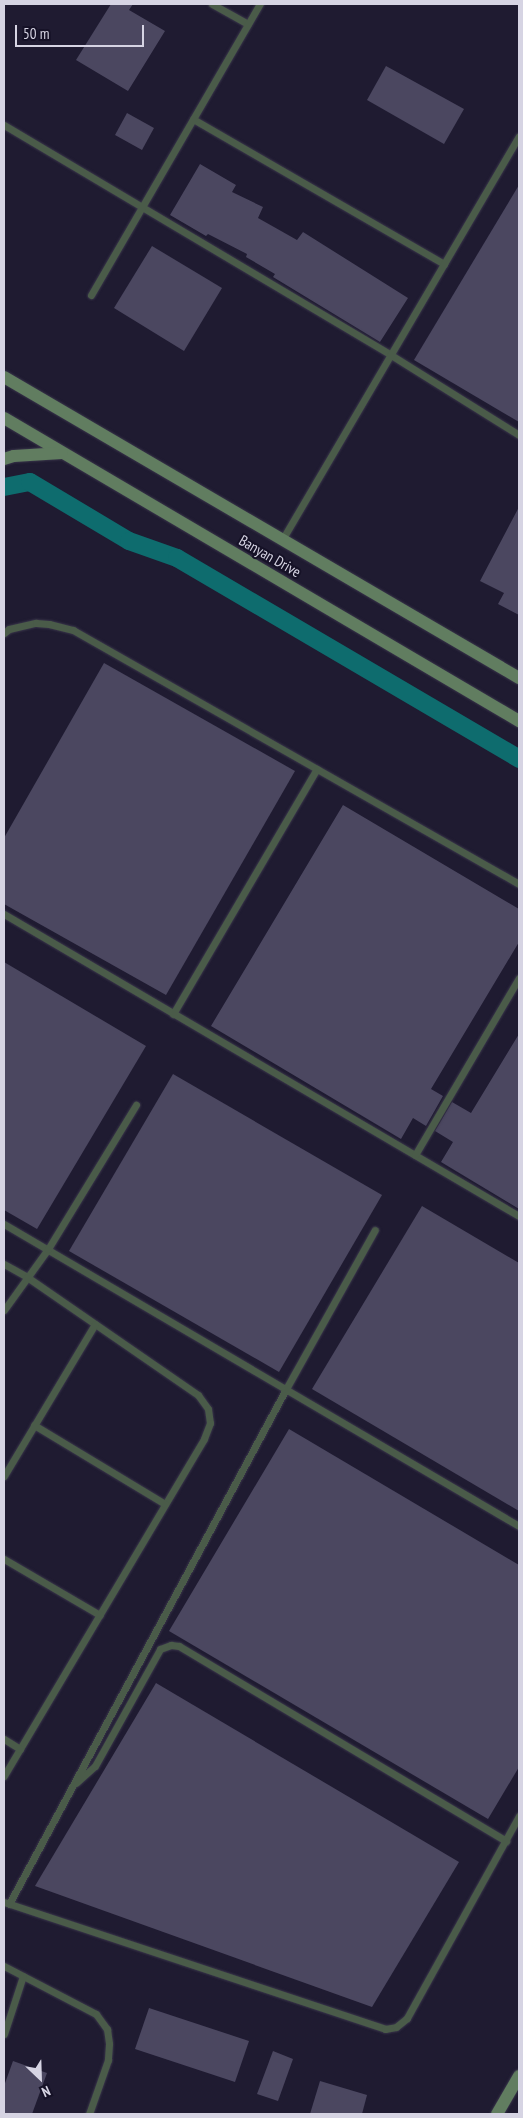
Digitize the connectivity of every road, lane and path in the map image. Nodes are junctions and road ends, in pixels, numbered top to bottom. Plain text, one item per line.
1 (212, 4) edge
2 (260, 4) edge
3 (248, 24) junction
4 (193, 119) junction
5 (4, 125) edge
6 (519, 136) edge
7 (142, 207) junction
8 (444, 264) junction
9 (91, 295) dead end
10 (391, 354) junction
11 (4, 377) edge
12 (4, 418) edge
13 (519, 435) edge
14 (62, 453) junction
15 (4, 459) edge
16 (282, 540) junction
17 (4, 632) edge
18 (519, 678) edge
19 (519, 721) edge
20 (317, 769) junction
21 (519, 884) edge
22 (4, 914) edge
23 (519, 978) edge
24 (173, 1014) junction
25 (136, 1105) dead end
26 (415, 1155) junction
27 (519, 1216) edge
28 (4, 1224) edge
29 (375, 1230) dead end
30 (48, 1249) junction
31 (4, 1264) edge
32 (27, 1277) junction
33 (4, 1310) edge
34 (94, 1324) junction
35 (286, 1389) junction
36 (34, 1425) junction
37 (4, 1476) edge
38 (165, 1504) junction
39 (519, 1526) edge
40 (4, 1559) edge
41 (100, 1615) junction
42 (4, 1739) edge
43 (20, 1749) junction
44 (4, 1776) edge
45 (73, 1786) junction
46 (519, 1816) edge
47 (506, 1841) junction
48 (6, 1903) edge
49 (4, 1966) edge
50 (23, 1976) junction
51 (4, 2034) edge
52 (519, 2076) edge
53 (89, 2114) edge
54 (497, 2114) edge

1 - 3 lane
2 - 3 lane
3 - 4 lane
4 - 7 lane
4 - 8 lane
5 - 7 lane
6 - 8 lane
7 - 9 lane
7 - 10 lane
8 - 10 lane
10 - 13 lane
10 - 16 lane
11 - 16 street, Banyan Drive
12 - 14 street, Banyan Drive
14 - 15 street
14 - 19 street, Banyan Drive
16 - 18 street, Banyan Drive
17 - 20 lane
20 - 21 lane
20 - 24 lane
22 - 24 lane
23 - 26 lane
24 - 26 lane
25 - 30 lane
26 - 27 lane
28 - 30 lane
29 - 35 lane
30 - 32 lane
30 - 35 lane
31 - 32 lane
32 - 33 lane
32 - 34 lane
34 - 36 lane
34 - 38 lane
35 - 39 lane
35 - 45 lane
36 - 37 lane
36 - 38 lane
38 - 41 lane
40 - 41 lane
41 - 43 lane
42 - 43 lane
43 - 44 lane
45 - 47 lane
45 - 48 lane
46 - 47 lane
47 - 48 lane
49 - 50 lane
50 - 51 lane
50 - 53 lane
52 - 54 street

